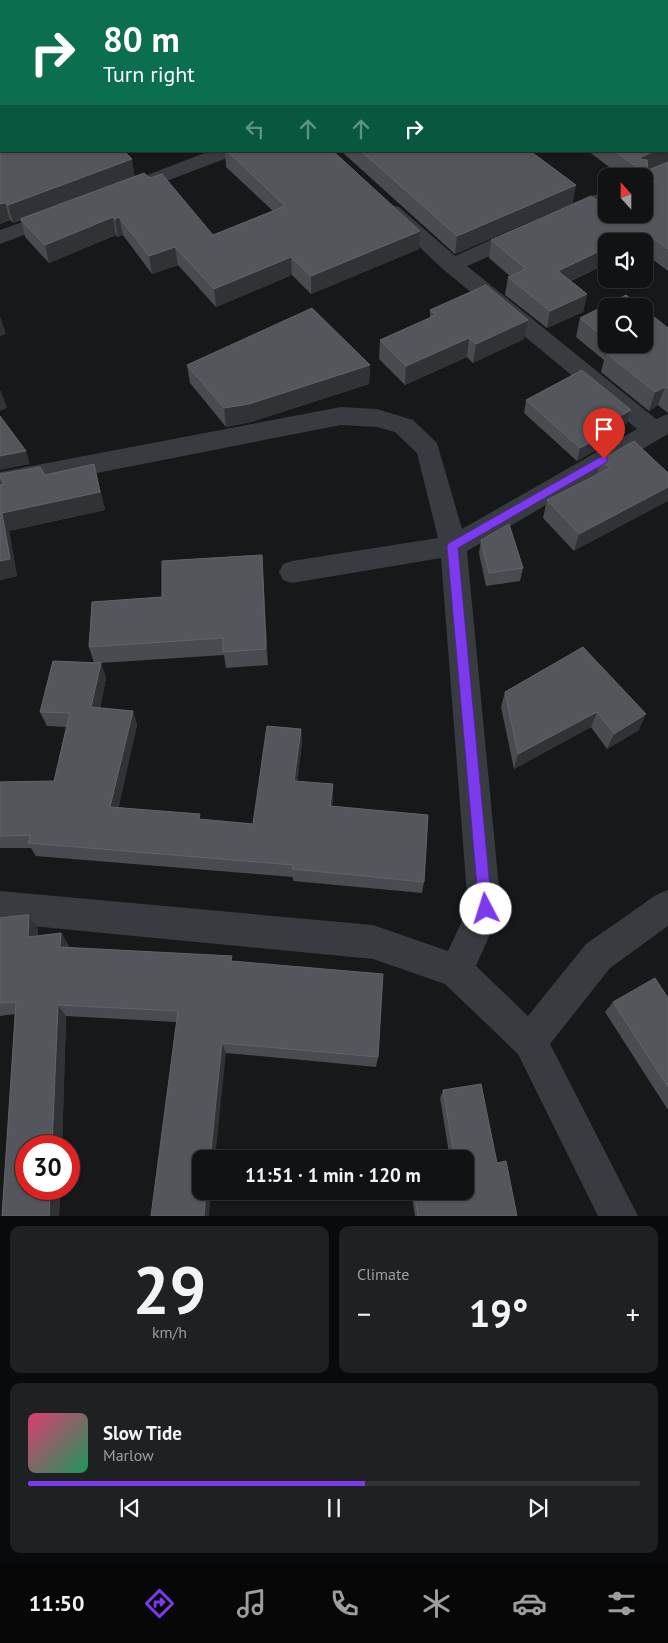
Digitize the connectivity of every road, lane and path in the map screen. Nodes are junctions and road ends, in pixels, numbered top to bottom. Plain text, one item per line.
1 (225, 152) edge
2 (110, 196) edge
3 (378, 198) edge
4 (598, 200) edge
5 (73, 210) edge
6 (0, 237) edge
7 (452, 265) junction
8 (661, 426) edge
9 (0, 482) edge
10 (453, 546) junction
11 (292, 572) dead end
12 (668, 906) edge
13 (0, 907) edge
14 (456, 971) junction
15 (530, 1042) junction
16 (619, 1216) edge

1 - 2 street
3 - 7 street
4 - 7 street
5 - 6 street
7 - 8 street
8 - 10 street
9 - 10 street
10 - 11 street
10 - 14 street
12 - 15 street
13 - 14 street
14 - 15 street
15 - 16 street

